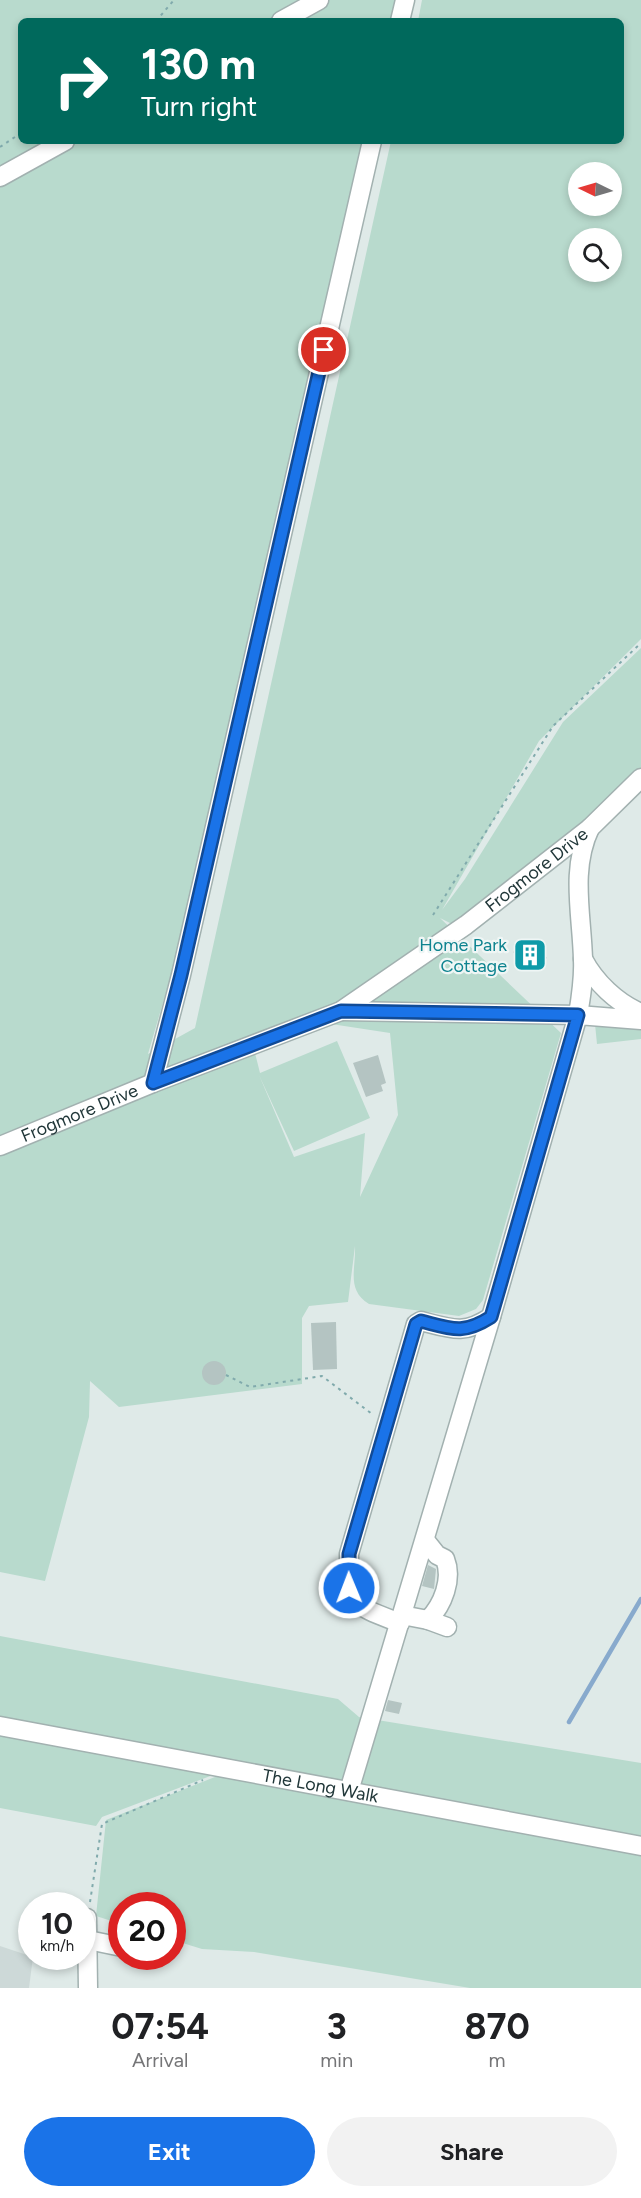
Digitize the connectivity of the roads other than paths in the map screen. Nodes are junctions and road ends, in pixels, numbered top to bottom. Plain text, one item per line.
1 (319, 0) edge
2 (405, 0) edge
3 (286, 18) edge
4 (401, 18) edge
5 (60, 144) edge
6 (371, 144) edge
7 (0, 177) edge
8 (641, 778) edge
9 (590, 828) junction
10 (583, 959) junction
11 (341, 1011) junction
12 (641, 1013) edge
13 (578, 1015) junction
14 (641, 1020) edge
15 (153, 1083) junction
16 (0, 1146) edge
17 (491, 1317) junction
18 (425, 1540) junction
19 (401, 1619) junction
20 (428, 1620) junction
21 (447, 1627) dead end
22 (0, 1726) edge
23 (349, 1791) junction
24 (641, 1846) edge
25 (87, 1970) edge
26 (87, 1988) edge

1 - 3 street
2 - 4 street
5 - 7 street
6 - 15 street
8 - 9 street, Frogmore Drive
9 - 10 street
9 - 11 street, Frogmore Drive
10 - 12 street
10 - 13 street
11 - 13 street
11 - 15 street, Frogmore Drive
13 - 14 street
13 - 17 street
15 - 16 street, Frogmore Drive
17 - 18 street
17 - 19 street
18 - 19 street
18 - 20 street
19 - 20 street
19 - 23 street
20 - 21 street
22 - 23 street, The Long Walk
23 - 24 street, The Long Walk
25 - 26 street

